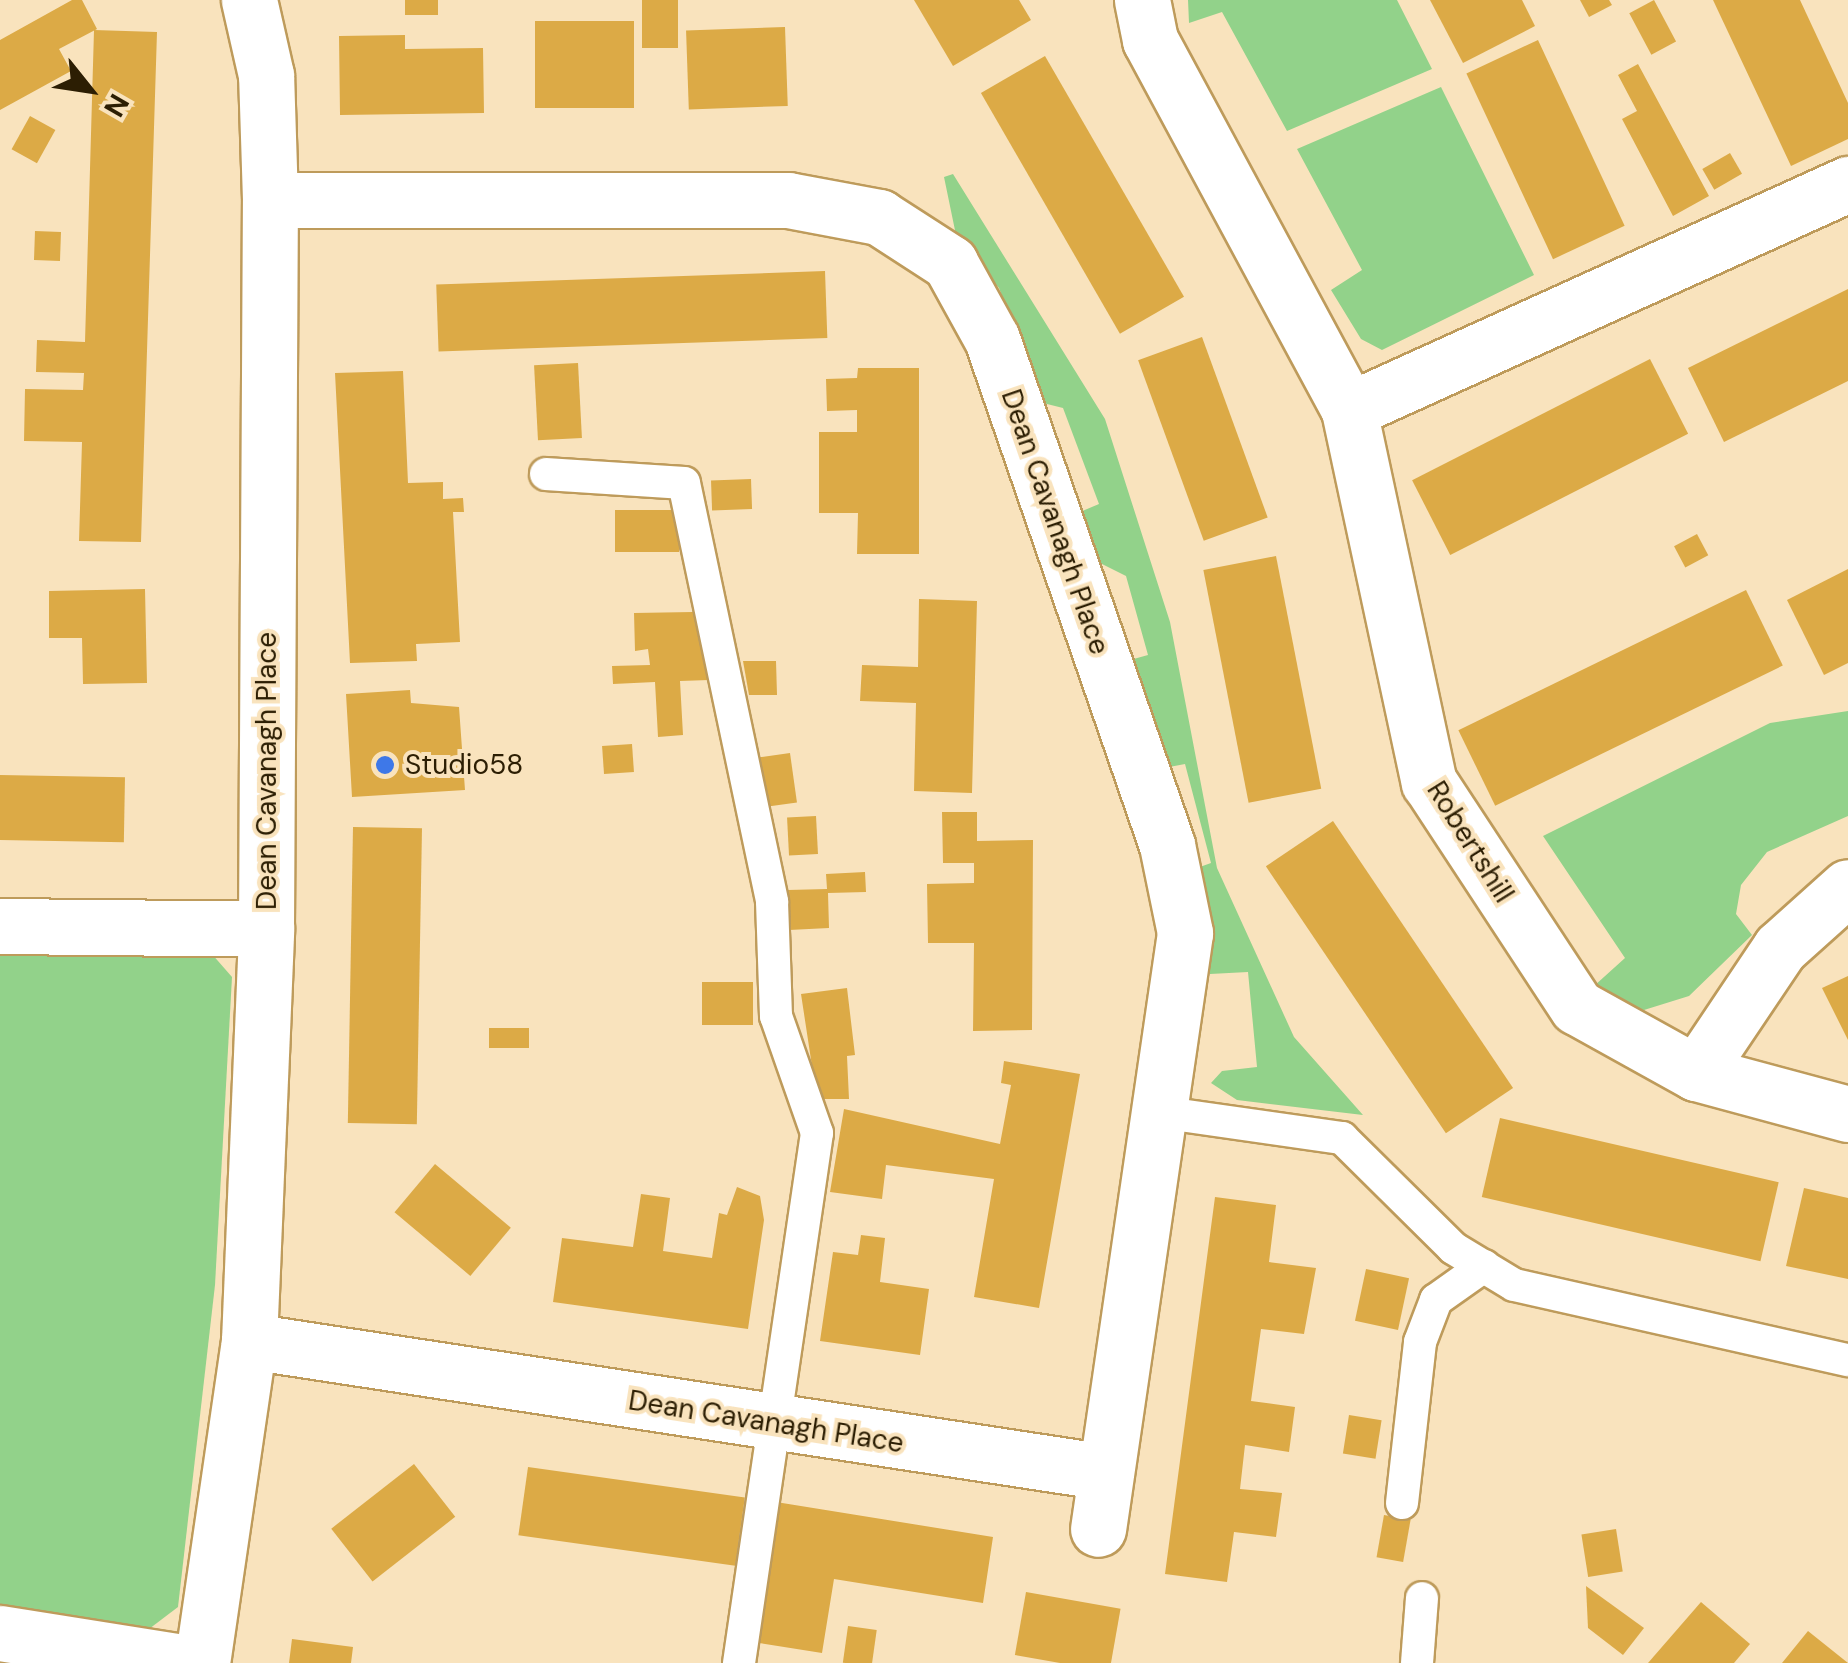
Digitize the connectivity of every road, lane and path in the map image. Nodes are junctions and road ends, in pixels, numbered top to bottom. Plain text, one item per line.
1 (249, 0) edge
2 (1142, 0) edge
3 (1848, 184) edge
4 (270, 200) junction
5 (1349, 410) junction
6 (546, 474) dead end
7 (1848, 887) edge
8 (0, 926) edge
9 (266, 928) junction
10 (1696, 1073) junction
11 (1159, 1112) junction
12 (1848, 1114) edge
13 (1484, 1266) junction
14 (249, 1341) junction
15 (1848, 1360) edge
16 (773, 1424) junction
17 (1106, 1472) junction
18 (1402, 1503) dead end
19 (1098, 1529) dead end
20 (1422, 1598) dead end
21 (0, 1633) edge
22 (190, 1663) edge
23 (202, 1663) edge
24 (739, 1663) edge
25 (1417, 1663) edge

1 - 4 street, Dean Cavanagh Place
2 - 5 street, Robertshill
3 - 5 street
4 - 9 street, Dean Cavanagh Place
4 - 11 street, Dean Cavanagh Place
5 - 10 street, Robertshill
6 - 16 lane
7 - 10 street
8 - 9 street
9 - 14 street, Dean Cavanagh Place
10 - 12 street, Robertshill
11 - 13 lane
11 - 17 street, Dean Cavanagh Place
13 - 15 lane
13 - 18 lane
14 - 16 street, Dean Cavanagh Place
14 - 23 street, Dean Cavanagh Place
16 - 17 street, Dean Cavanagh Place
16 - 24 lane
17 - 19 street, Dean Cavanagh Place
20 - 25 lane
21 - 22 street

